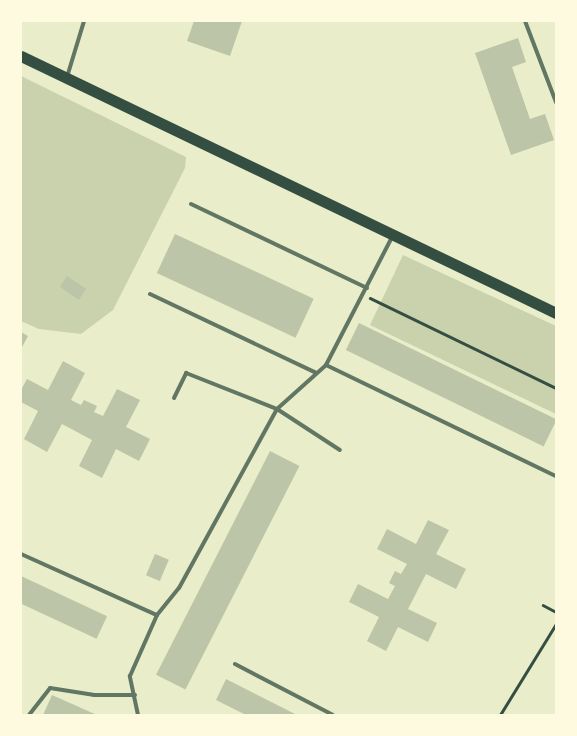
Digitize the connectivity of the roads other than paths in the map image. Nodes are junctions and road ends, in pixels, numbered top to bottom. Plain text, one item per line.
1 (84, 21) edge
2 (527, 22) edge
3 (21, 56) edge
4 (67, 78) junction
5 (556, 102) edge
6 (191, 204) dead end
7 (393, 234) junction
8 (367, 288) junction
9 (150, 294) dead end
10 (556, 313) edge
11 (326, 365) junction
12 (316, 374) junction
13 (174, 398) dead end
14 (277, 410) junction
15 (340, 450) dead end
16 (556, 476) edge
17 (21, 554) edge
18 (157, 615) junction
19 (235, 664) dead end
20 (135, 695) junction
21 (140, 714) edge
22 (29, 715) edge
23 (332, 715) edge

1 - 4 lane
2 - 5 lane
3 - 4 main road
4 - 7 main road
6 - 8 lane
7 - 8 lane
7 - 10 main road
8 - 11 lane
9 - 12 lane
11 - 12 lane
11 - 16 lane
12 - 14 lane
13 - 14 lane
14 - 15 lane
14 - 18 lane
17 - 18 lane
18 - 20 lane
19 - 23 lane
20 - 21 lane
20 - 22 lane

